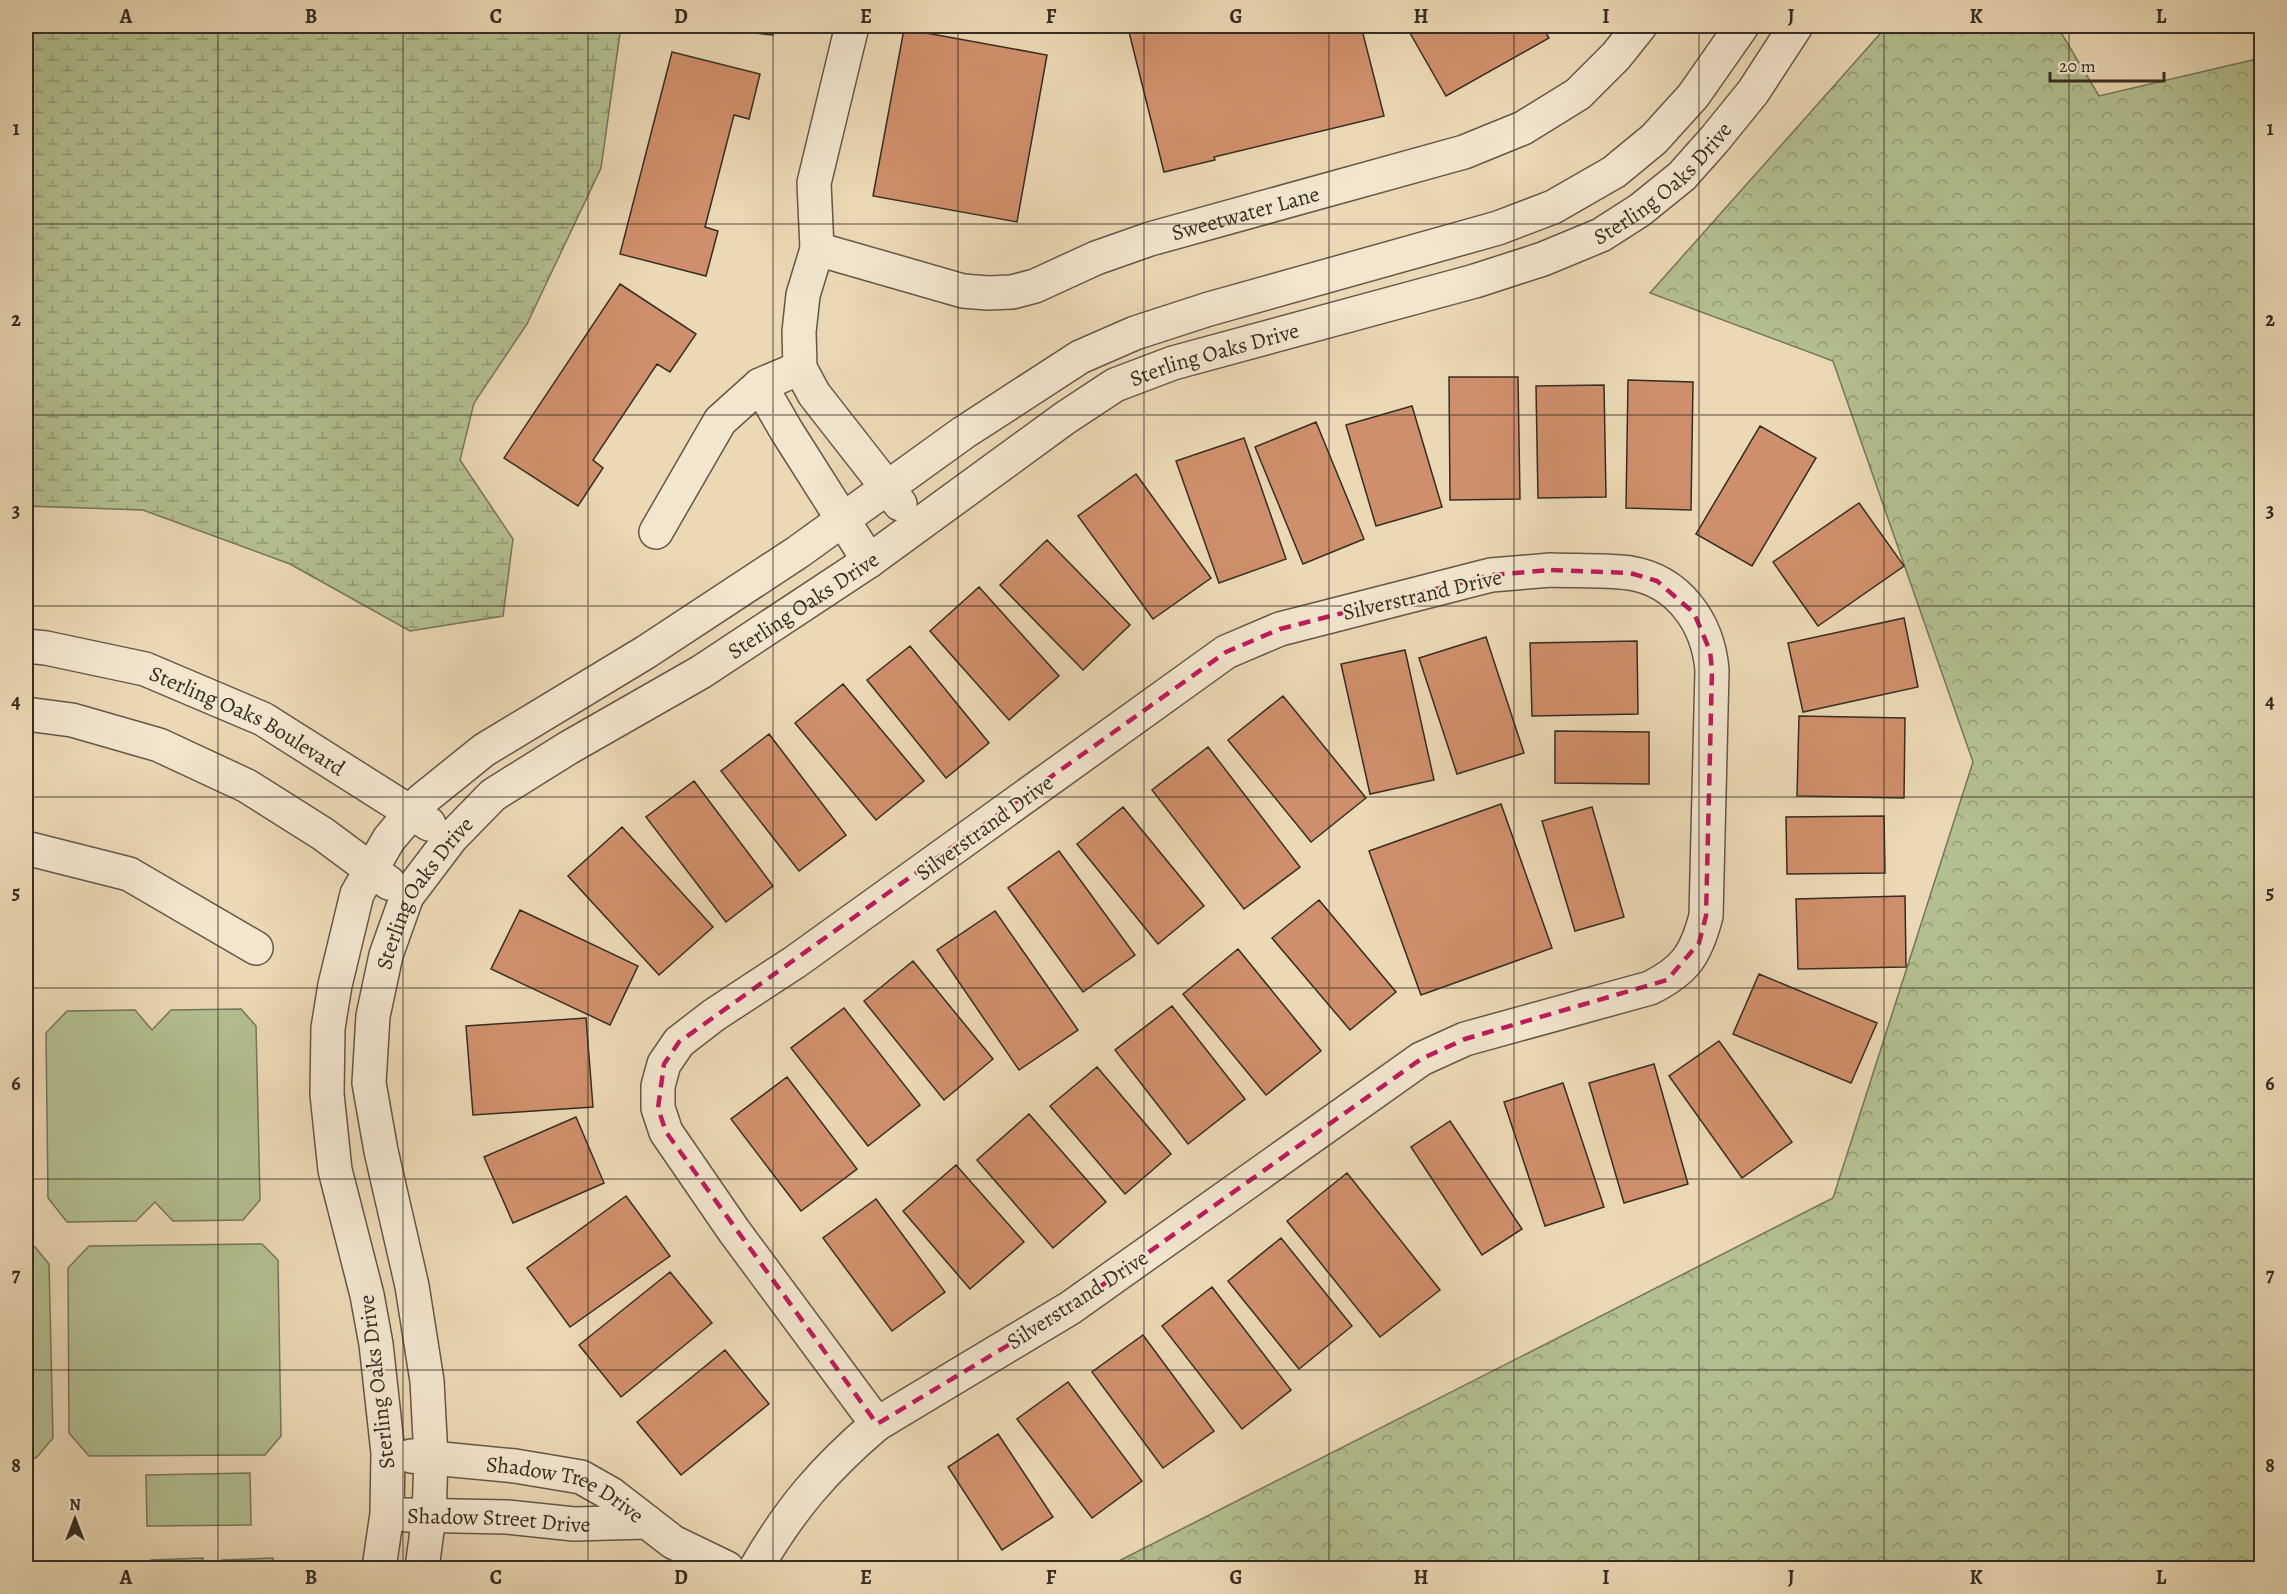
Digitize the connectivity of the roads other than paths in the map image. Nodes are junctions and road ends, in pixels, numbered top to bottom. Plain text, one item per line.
1 (852, 26) edge
2 (1640, 26) edge
3 (1742, 26) edge
4 (1796, 26) edge
5 (818, 249) junction
6 (1407, 254) junction
7 (1419, 297) junction
8 (800, 368) junction
9 (760, 385) junction
10 (887, 488) junction
11 (843, 520) junction
12 (916, 525) junction
13 (656, 532) dead end
14 (869, 561) junction
15 (26, 646) edge
16 (26, 714) edge
17 (412, 812) junction
18 (450, 838) junction
19 (26, 848) edge
20 (372, 870) junction
21 (407, 896) junction
22 (256, 948) dead end
23 (877, 1424) junction
24 (388, 1453) junction
25 (431, 1458) junction
26 (387, 1514) junction
27 (429, 1516) junction
28 (647, 1522) junction
29 (379, 1569) edge
30 (422, 1569) edge
31 (727, 1569) edge
32 (756, 1569) edge

1 - 5 street
2 - 5 street, Sweetwater Lane
3 - 6 street, Sterling Oaks Drive
4 - 7 street, Sterling Oaks Drive
5 - 8 street
6 - 7 street
6 - 10 street, Sterling Oaks Drive
7 - 12 street, Sterling Oaks Drive
8 - 9 street
8 - 10 street
9 - 11 street
9 - 13 street
10 - 11 street, Sterling Oaks Drive
10 - 12 street
11 - 14 street
11 - 17 street, Sterling Oaks Drive
12 - 14 street, Sterling Oaks Drive
14 - 18 street, Sterling Oaks Drive
15 - 17 street, Sterling Oaks Boulevard
16 - 20 street
17 - 18 street, Sterling Oaks Boulevard
17 - 20 street, Sterling Oaks Drive
18 - 21 street, Sterling Oaks Drive
19 - 22 street
20 - 21 street
20 - 24 street, Sterling Oaks Drive
21 - 25 street, Sterling Oaks Drive
23 - 23 street, Silverstrand Drive
23 - 32 street, Silverstrand Drive
24 - 25 street, Shadow Tree Drive
24 - 26 street, Sterling Oaks Drive
25 - 27 street, Sterling Oaks Drive
25 - 28 street, Shadow Tree Drive
26 - 27 street, Shadow Street Drive
26 - 29 street, Sterling Oaks Drive
27 - 28 street, Shadow Street Drive
27 - 30 street, Sterling Oaks Drive
28 - 31 street, Shadow Tree Drive

